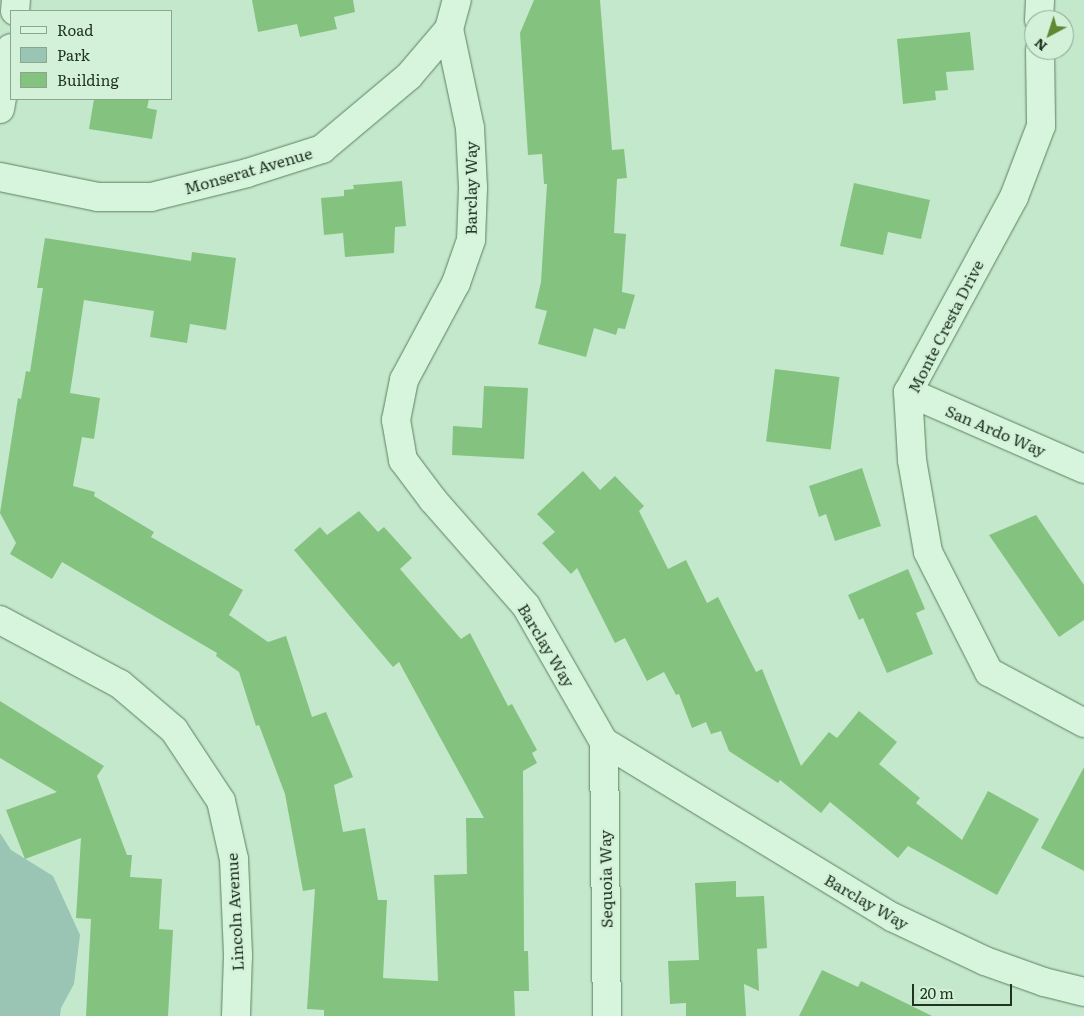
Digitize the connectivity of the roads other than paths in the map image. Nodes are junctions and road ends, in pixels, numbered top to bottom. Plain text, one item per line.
1 (458, 0) edge
2 (449, 29) junction
3 (10, 54) edge
4 (1040, 60) edge
5 (0, 109) edge
6 (0, 177) edge
7 (908, 392) junction
8 (1084, 469) edge
9 (0, 620) edge
10 (1084, 723) edge
11 (604, 742) junction
12 (1084, 992) edge
13 (236, 1016) edge
14 (607, 1016) edge

1 - 2 street, Monserat Avenue
2 - 6 street, Monserat Avenue
2 - 11 street, Barclay Way
3 - 5 street
4 - 7 street, Monte Cresta Drive
7 - 8 street, San Ardo Way
7 - 10 street, Monte Cresta Drive
9 - 13 street, Lincoln Avenue
11 - 12 street, Barclay Way
11 - 14 street, Sequoia Way

